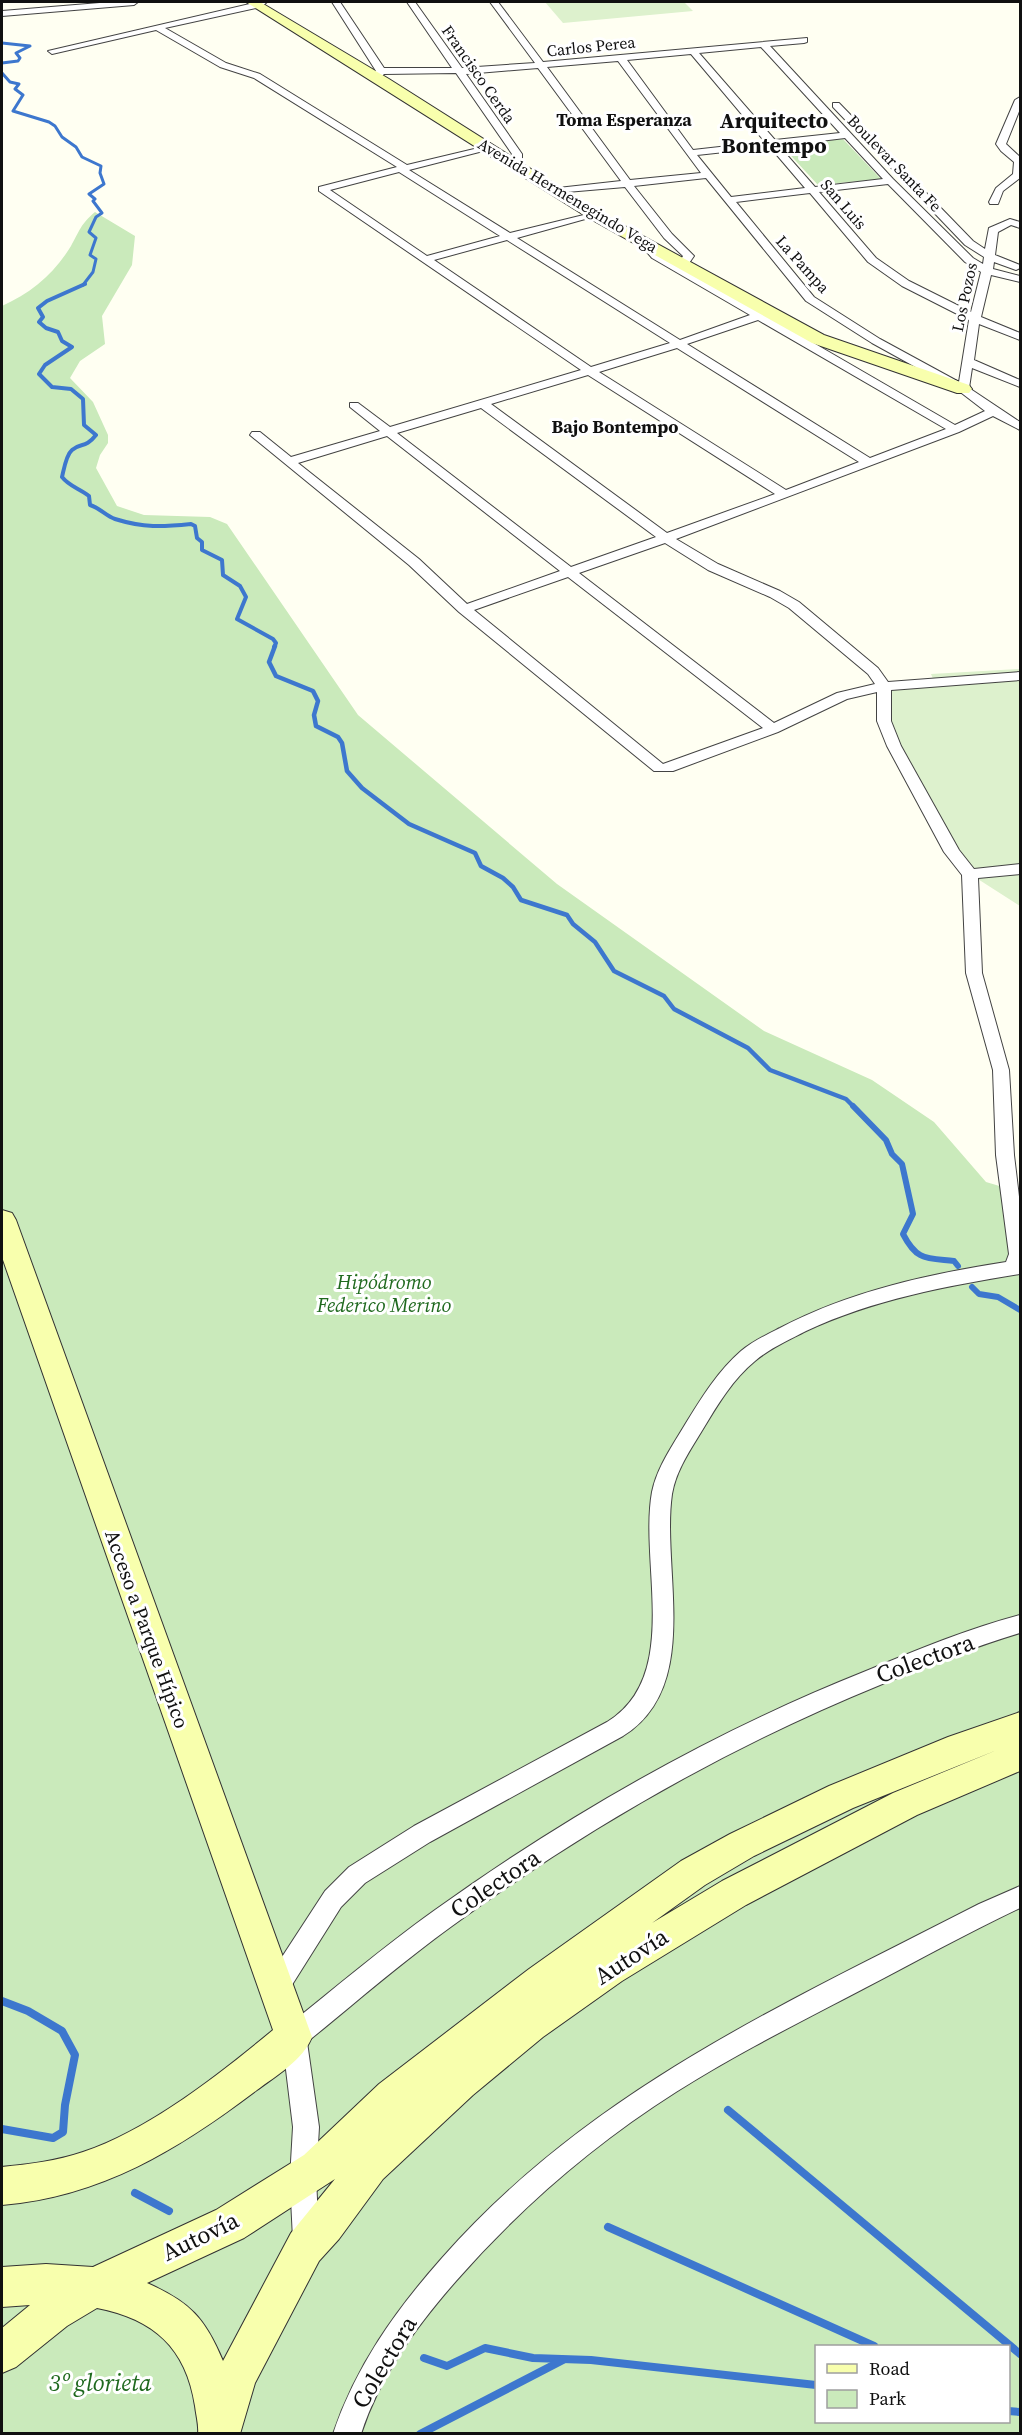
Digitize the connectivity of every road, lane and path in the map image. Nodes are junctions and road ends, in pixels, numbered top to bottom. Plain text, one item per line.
1 (134, 2) edge
2 (336, 2) edge
3 (411, 2) edge
4 (494, 2) edge
5 (258, 3) edge
6 (2, 14) edge
7 (156, 27) junction
8 (804, 40) dead end
9 (776, 43) junction
10 (763, 44) junction
11 (52, 51) dead end
12 (693, 51) junction
13 (784, 51) dead end
14 (621, 58) junction
15 (541, 66) junction
16 (459, 71) junction
17 (378, 74) junction
18 (833, 102) dead end
19 (1017, 113) edge
20 (1020, 128) edge
21 (847, 135) junction
22 (774, 143) junction
23 (488, 147) junction
24 (690, 153) junction
25 (1019, 158) edge
26 (517, 165) junction
27 (403, 168) junction
28 (708, 175) junction
29 (1019, 175) edge
30 (891, 181) junction
31 (628, 184) junction
32 (558, 191) junction
33 (812, 191) junction
34 (728, 200) junction
35 (994, 202) dead end
36 (592, 214) junction
37 (1015, 224) edge
38 (508, 237) junction
39 (645, 244) junction
40 (990, 257) junction
41 (427, 258) junction
42 (683, 264) junction
43 (1020, 269) edge
44 (987, 271) junction
45 (1020, 279) edge
46 (976, 313) junction
47 (765, 314) junction
48 (1020, 326) edge
49 (1020, 337) edge
50 (678, 344) junction
51 (969, 362) junction
52 (590, 371) junction
53 (990, 371) junction
54 (1020, 372) edge
55 (1020, 384) edge
56 (963, 389) junction
57 (482, 403) junction
58 (354, 405) dead end
59 (994, 412) junction
60 (1020, 427) edge
61 (955, 430) junction
62 (392, 432) junction
63 (256, 435) dead end
64 (289, 462) junction
65 (870, 463) junction
66 (784, 495) junction
67 (666, 538) junction
68 (570, 572) junction
69 (464, 609) junction
70 (1020, 676) edge
71 (884, 686) junction
72 (773, 729) junction
73 (1020, 869) edge
74 (970, 874) junction
75 (2, 1220) edge
76 (1017, 1267) edge
77 (1020, 1624) edge
78 (1020, 1727) edge
79 (1020, 1756) edge
80 (1020, 1897) edge
81 (276, 1988) junction
82 (294, 2037) junction
83 (303, 2178) junction
84 (2, 2186) edge
85 (305, 2247) junction
86 (2, 2287) edge
87 (94, 2287) junction
88 (2, 2353) edge
89 (219, 2433) edge
90 (347, 2433) edge

1 - 6 street
2 - 17 street
3 - 16 street, Francisco Cerda
4 - 15 street
5 - 7 street
5 - 17 street, Avenida Hermenegindo Vega
7 - 11 street
7 - 27 street
8 - 9 street, Carlos Perea
9 - 10 street, Carlos Perea
9 - 13 street
10 - 12 street, Carlos Perea
10 - 21 street, Boulevar Santa Fe
12 - 14 street, Carlos Perea
12 - 22 street, San Luis
14 - 15 street, Carlos Perea
14 - 24 street, La Pampa
15 - 16 street, Carlos Perea
15 - 31 street
16 - 17 street, Carlos Perea
16 - 26 street, Francisco Cerda
17 - 23 street, Avenida Hermenegindo Vega
18 - 40 street, Boulevar Santa Fe
19 - 20 street
19 - 25 street
21 - 22 street
21 - 30 street, Boulevar Santa Fe
22 - 24 street
22 - 33 street, San Luis
23 - 26 street, Avenida Hermenegindo Vega
23 - 27 street
24 - 28 street, La Pampa
25 - 29 street
26 - 32 street, Avenida Hermenegindo Vega
27 - 38 street
27 - 41 street
28 - 31 street
28 - 34 street, La Pampa
29 - 35 street
30 - 33 street
30 - 44 street, Boulevar Santa Fe
31 - 32 street
31 - 42 street
32 - 36 street, Avenida Hermenegindo Vega
33 - 34 street
33 - 46 street, San Luis
34 - 56 street, La Pampa
36 - 38 street
36 - 39 street, Avenida Hermenegindo Vega
37 - 40 street, Los Pozos
38 - 41 street
38 - 50 street
39 - 42 street, Avenida Hermenegindo Vega
39 - 47 street
40 - 43 street, Boulevar Santa Fe
40 - 44 street, Los Pozos
41 - 52 street
42 - 47 street, Avenida Hermenegindo Vega
44 - 45 street, Boulevar Santa Fe
44 - 46 street, Los Pozos
46 - 48 street
46 - 49 street
46 - 51 street, Los Pozos
47 - 50 street
47 - 56 street, Avenida Hermenegindo Vega
47 - 61 street
50 - 52 street
50 - 65 street
51 - 53 street
51 - 56 street, Los Pozos
52 - 57 street
52 - 66 street
53 - 54 street
53 - 55 street
56 - 59 street, La Pampa
57 - 62 street
57 - 67 street
58 - 62 street
59 - 60 street, La Pampa
59 - 61 street
61 - 65 street
62 - 64 street
62 - 68 street
63 - 64 street
64 - 69 street
65 - 66 street
66 - 67 street
67 - 68 street
67 - 71 street
68 - 69 street
68 - 72 street
69 - 72 street
70 - 71 street
71 - 72 street
71 - 74 street
73 - 74 street
74 - 76 street
75 - 81 street, Acceso a Parque Hípico
76 - 81 street
77 - 82 street, Colectora
78 - 83 street, Autovía
79 - 85 street, Autovía
80 - 90 street, Colectora
81 - 82 street, Acceso a Parque Hípico
82 - 83 street
82 - 84 street, Colectora
83 - 85 street, Autovía
83 - 87 street, Autovía
85 - 89 street, Autovía
86 - 87 street, Autovía
87 - 88 street, Autovía
87 - 89 street, Autovía

